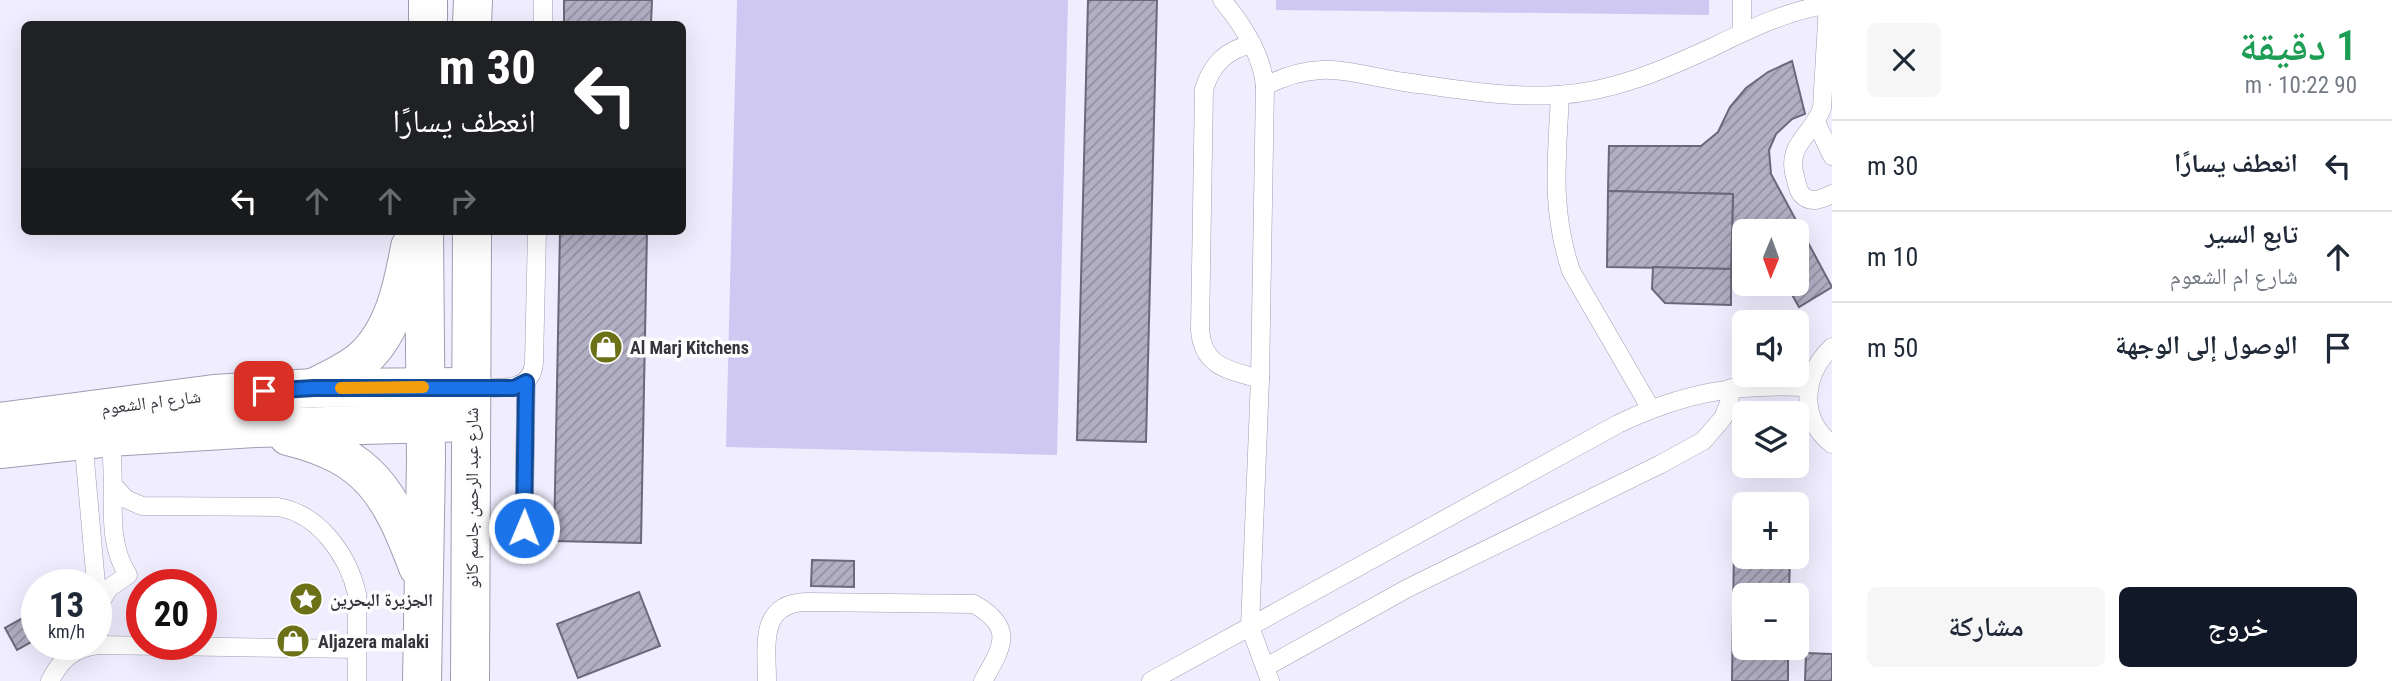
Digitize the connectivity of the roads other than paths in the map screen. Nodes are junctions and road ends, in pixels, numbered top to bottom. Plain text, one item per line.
1 (429, 0) edge
2 (472, 0) edge
3 (543, 0) edge
4 (1222, 0) edge
5 (1742, 0) edge
6 (1830, 4) edge
7 (428, 21) edge
8 (472, 21) edge
9 (543, 21) edge
10 (1742, 31) junction
11 (1252, 44) junction
12 (1265, 86) junction
13 (1560, 95) junction
14 (1816, 122) junction
15 (1832, 156) edge
16 (1832, 194) edge
17 (412, 235) edge
18 (424, 235) edge
19 (472, 235) edge
20 (537, 235) edge
21 (1832, 347) edge
22 (1260, 379) junction
23 (526, 382) junction
24 (1809, 383) edge
25 (1744, 387) edge
26 (1808, 387) edge
27 (314, 388) junction
28 (1731, 388) junction
29 (426, 405) junction
30 (471, 405) junction
31 (1651, 409) junction
32 (0, 422) edge
33 (93, 422) junction
34 (256, 428) junction
35 (1832, 444) edge
36 (0, 449) edge
37 (114, 486) junction
38 (524, 528) dead end
39 (96, 569) edge
40 (423, 579) junction
41 (112, 586) edge
42 (1250, 627) junction
43 (112, 645) edge
44 (357, 649) junction
45 (63, 660) edge
46 (473, 671) edge
47 (1268, 674) edge
48 (51, 681) edge
49 (357, 681) edge
50 (422, 681) edge
51 (767, 681) edge
52 (983, 681) edge
53 (1151, 681) edge

1 - 7 main road
2 - 8 main road
3 - 9 lane
4 - 11 lane
5 - 10 lane
6 - 10 lane
6 - 14 lane
10 - 13 lane
11 - 12 lane
11 - 22 lane
12 - 13 lane
12 - 22 lane
13 - 31 lane
14 - 15 lane
14 - 16 lane
17 - 27 main road
18 - 29 main road
19 - 30 main road, شارع عبد الرحمن جاسم كانو
20 - 23 lane
21 - 24 lane
22 - 42 lane
23 - 30 lane
23 - 38 lane
25 - 28 lane
26 - 35 lane
27 - 29 main road, شارع ام الشعوم
27 - 33 main road, شارع ام الشعوم
28 - 31 lane
28 - 47 lane
29 - 30 main road, شارع ام الشعوم
29 - 34 main road, شارع ام الشعوم
29 - 40 main road
30 - 46 main road, شارع عبد الرحمن جاسم كانو
31 - 42 lane
32 - 33 main road, شارع ام الشعوم
33 - 34 main road, شارع ام الشعوم
33 - 36 main road, شارع ام الشعوم
33 - 37 lane
33 - 39 lane
34 - 40 main road
37 - 41 lane
37 - 44 lane
40 - 50 main road
42 - 47 lane
42 - 53 lane
43 - 44 lane
44 - 49 lane
45 - 48 lane
51 - 52 lane

